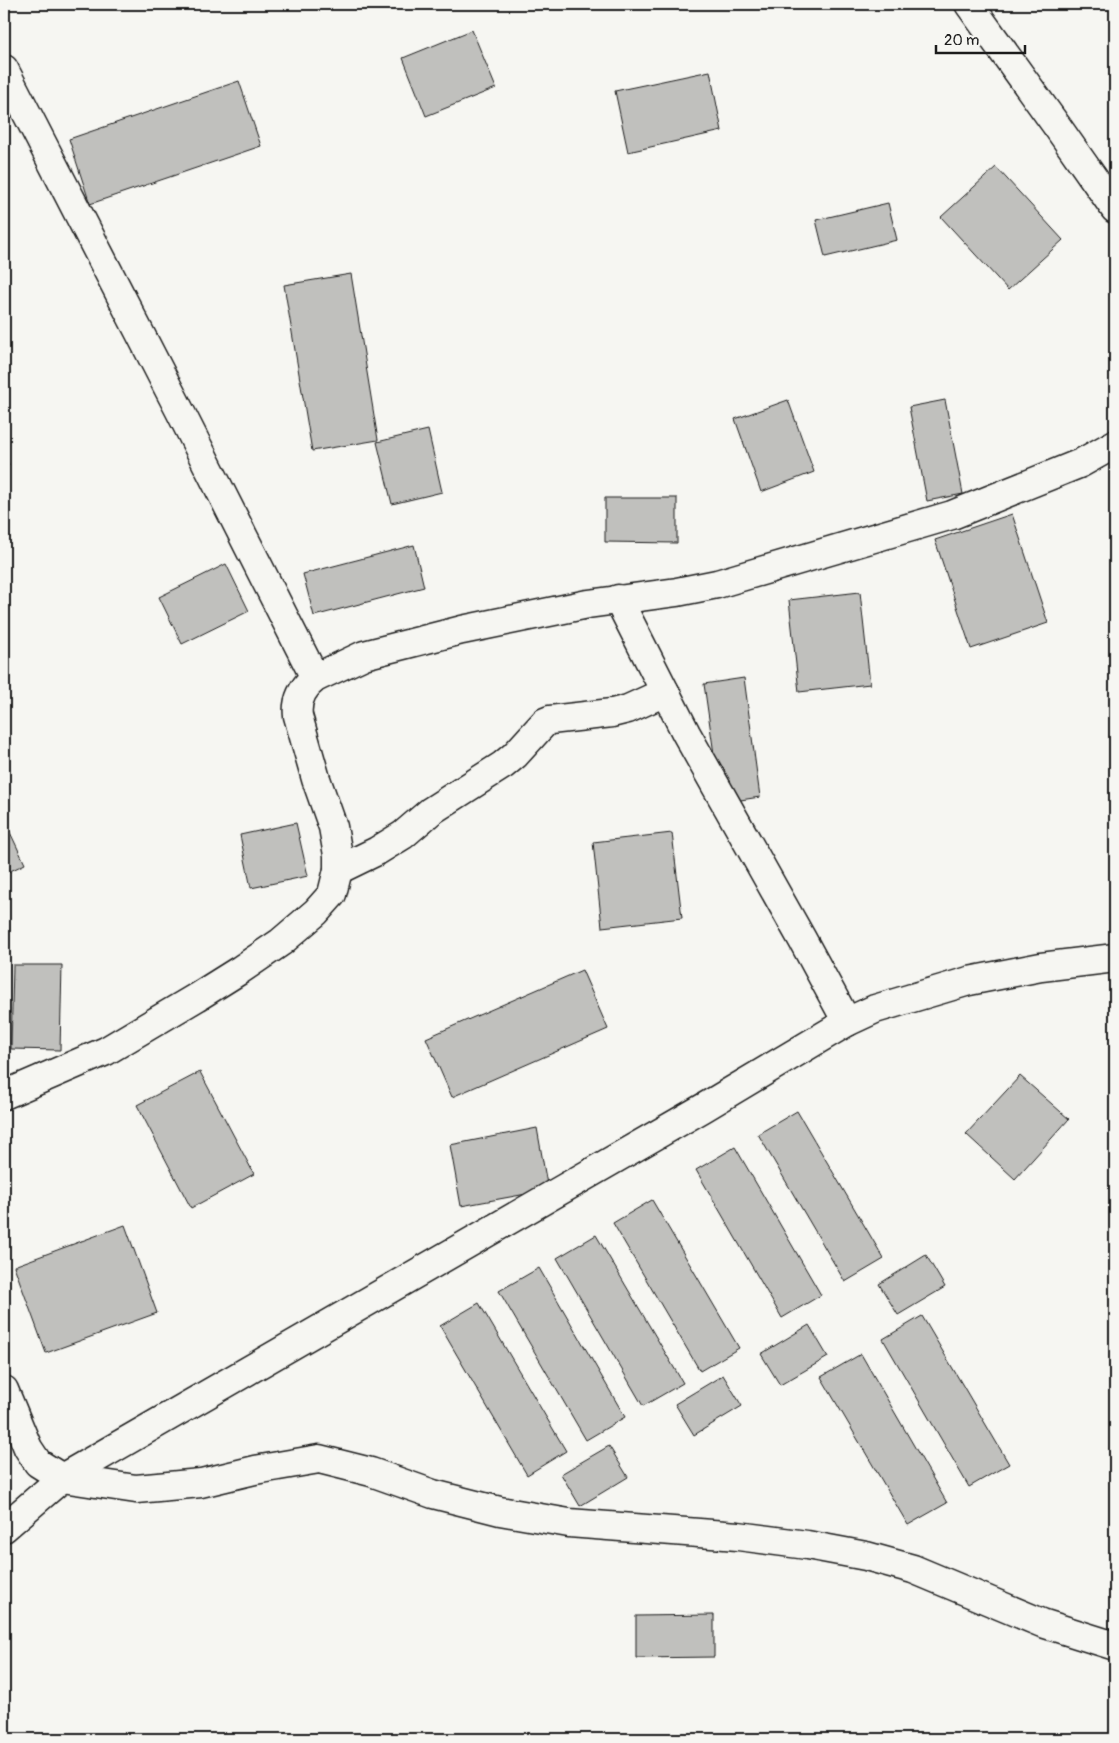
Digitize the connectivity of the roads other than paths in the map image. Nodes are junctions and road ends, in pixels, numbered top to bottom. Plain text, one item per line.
1 (969, 4) edge
2 (4, 69) edge
3 (1115, 209) edge
4 (1115, 444) edge
5 (618, 600) junction
6 (315, 678) junction
7 (665, 692) junction
8 (338, 870) junction
9 (1115, 958) edge
10 (847, 1022) junction
11 (4, 1095) edge
12 (4, 1390) edge
13 (62, 1478) junction
14 (4, 1528) edge
15 (1115, 1646) edge

1 - 3 street
2 - 6 street
4 - 5 street
5 - 6 street
5 - 7 street
6 - 8 street
7 - 8 street
7 - 10 street
8 - 11 street
9 - 10 street
10 - 13 street
12 - 13 street
13 - 14 street
13 - 15 street

